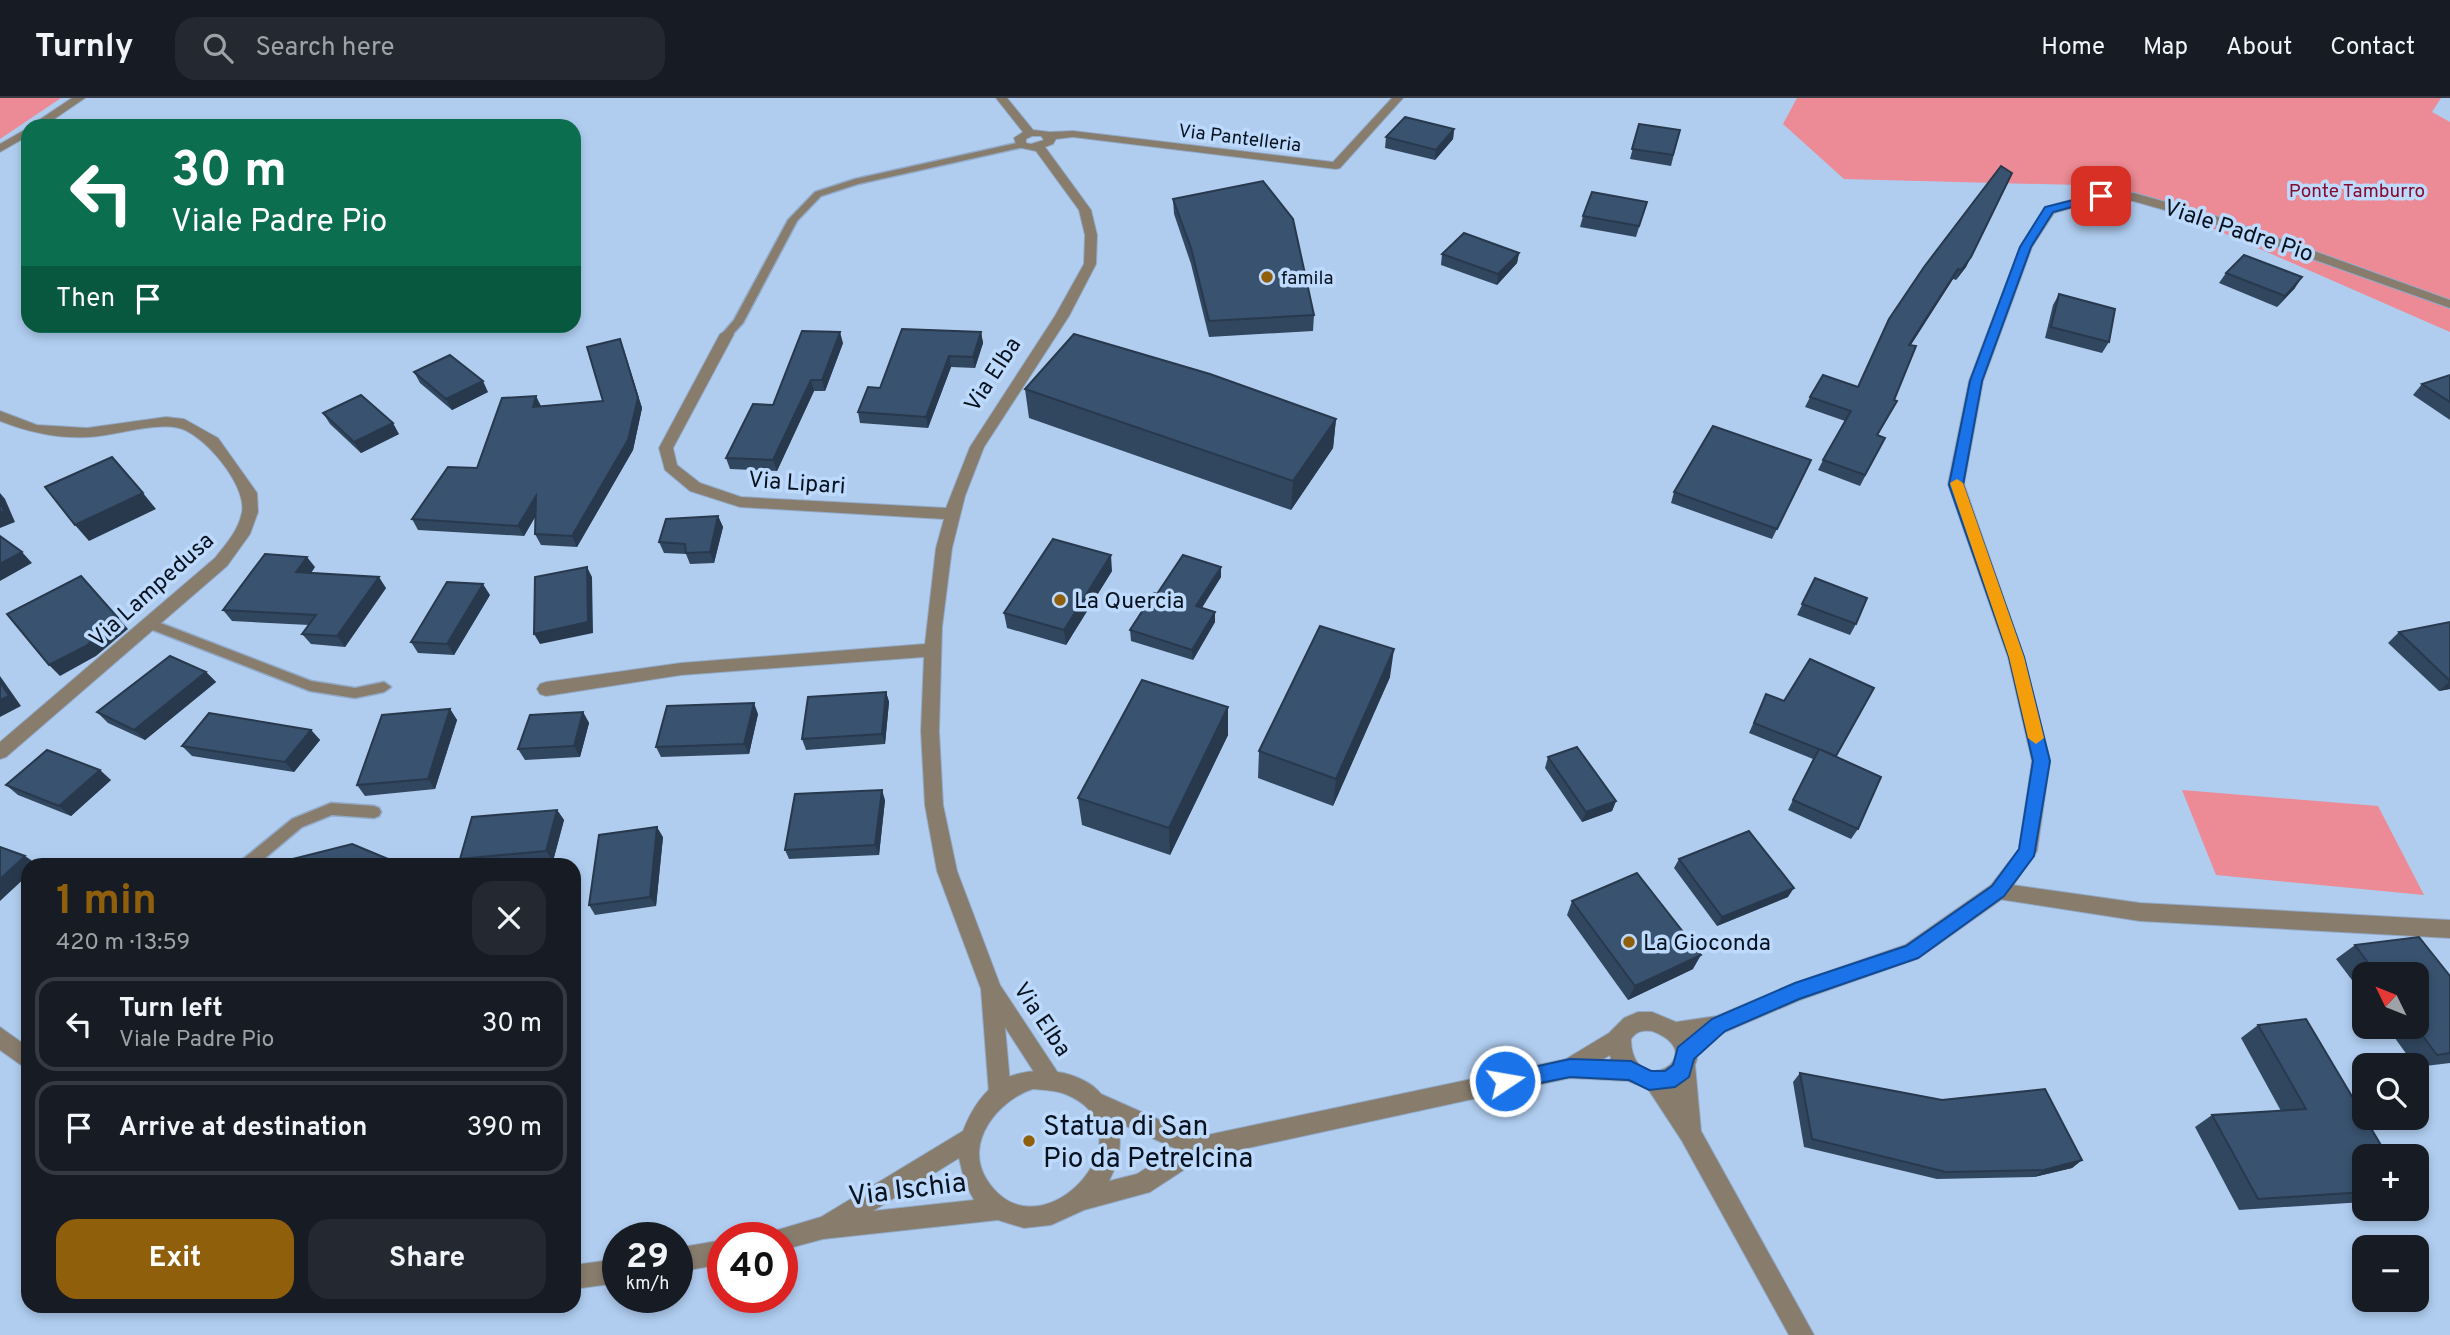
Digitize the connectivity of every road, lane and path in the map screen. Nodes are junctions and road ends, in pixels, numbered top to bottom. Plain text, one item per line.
1 (80, 98) edge
2 (1001, 98) edge
3 (1398, 98) edge
4 (47, 119) edge
5 (1030, 133) junction
6 (21, 136) edge
7 (1044, 142) junction
8 (1021, 145) junction
9 (0, 149) edge
10 (2450, 304) edge
11 (727, 334) joint
12 (0, 416) edge
13 (953, 514) junction
14 (150, 624) junction
15 (933, 650) junction
16 (384, 687) dead end
17 (546, 689) dead end
18 (0, 752) edge
19 (374, 812) dead end
20 (255, 858) edge
21 (1998, 891) junction
22 (2450, 929) edge
23 (991, 989) junction
24 (1718, 1025) junction
25 (1673, 1032) junction
26 (0, 1037) edge
27 (1620, 1037) junction
28 (21, 1054) edge
29 (1685, 1059) junction
30 (1570, 1068) junction
31 (1631, 1070) junction
32 (1051, 1079) junction
33 (1656, 1082) junction
34 (1000, 1094) junction
35 (1097, 1102) junction
36 (1690, 1133) junction
37 (970, 1139) junction
38 (1198, 1148) junction
39 (1080, 1200) junction
40 (999, 1208) junction
41 (823, 1228) junction
42 (798, 1235) edge
43 (602, 1274) edge
44 (581, 1277) edge
45 (1802, 1335) edge

1 - 4 street
2 - 5 street
3 - 7 street, Via Pantelleria
5 - 7 street
5 - 8 street
6 - 9 street
7 - 8 street
7 - 13 street, Via Elba
8 - 11 lane
10 - 21 street, Viale Padre Pio
11 - 13 street, Via Lipari
12 - 14 street, Via Lampedusa
13 - 15 street, Via Elba
14 - 16 lane
14 - 18 street, Via Lampedusa
15 - 17 street
15 - 23 street, Via Elba
19 - 20 lane
21 - 22 street
21 - 24 street, Viale Padre Pio
23 - 32 street, Via Elba
23 - 34 street, Via Elba
24 - 25 street, Viale Padre Pio
24 - 29 street, Viale Padre Pio
25 - 27 street, Viale Padre Pio
25 - 29 street
26 - 28 street
27 - 30 street, Viale Padre Pio
27 - 31 street
29 - 33 street, Viale Padre Pio
29 - 36 street
30 - 31 street, Viale Padre Pio
30 - 38 street, Viale Padre Pio
31 - 33 street, Viale Padre Pio
32 - 34 street
32 - 35 street
33 - 36 street
34 - 37 street
35 - 38 street
35 - 39 street
36 - 45 street
37 - 40 street
37 - 41 street, Via Ischia
38 - 39 street, Viale Padre Pio
39 - 40 street
40 - 41 street, Via Ischia
41 - 42 street, Via Ischia
43 - 44 street

